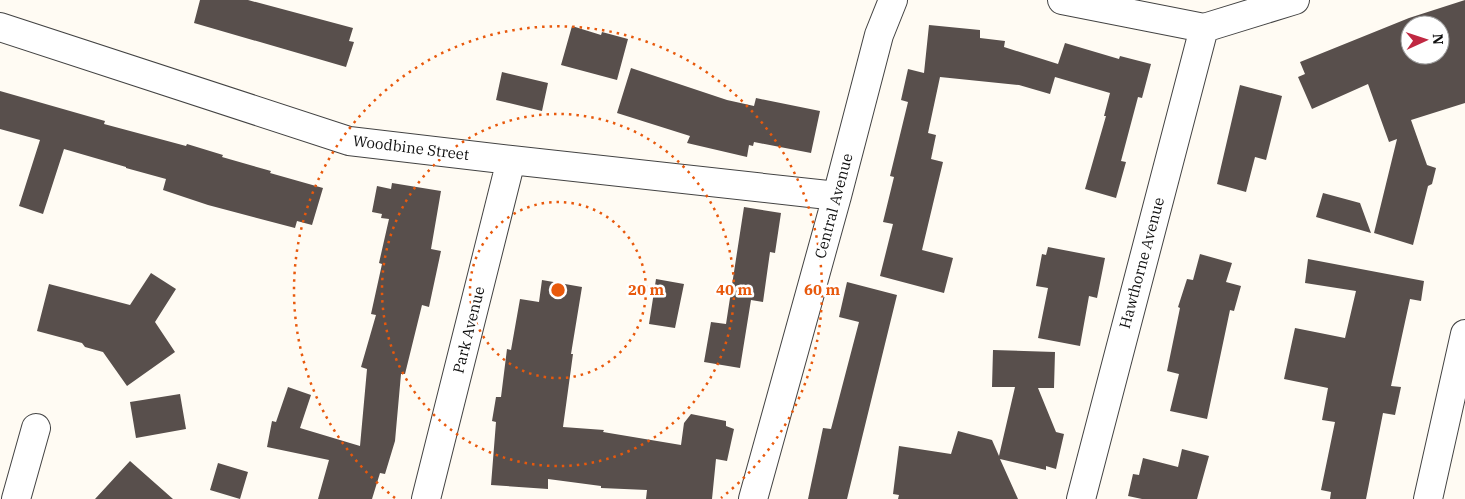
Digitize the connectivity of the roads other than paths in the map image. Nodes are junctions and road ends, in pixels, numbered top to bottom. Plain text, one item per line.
1 (893, 0) edge
2 (1062, 0) edge
3 (1296, 0) edge
4 (0, 27) edge
5 (1204, 28) junction
6 (511, 160) junction
7 (837, 196) junction
8 (1464, 347) edge
9 (36, 428) dead end
10 (16, 499) edge
11 (426, 499) edge
12 (753, 499) edge
13 (1081, 499) edge
14 (1428, 499) edge

1 - 7 street, Central Avenue
2 - 5 street
3 - 5 street
4 - 6 street, Woodbine Street
5 - 13 street, Hawthorne Avenue
6 - 7 street, Woodbine Street
6 - 11 street, Park Avenue
7 - 12 street, Central Avenue
8 - 14 street
9 - 10 street

